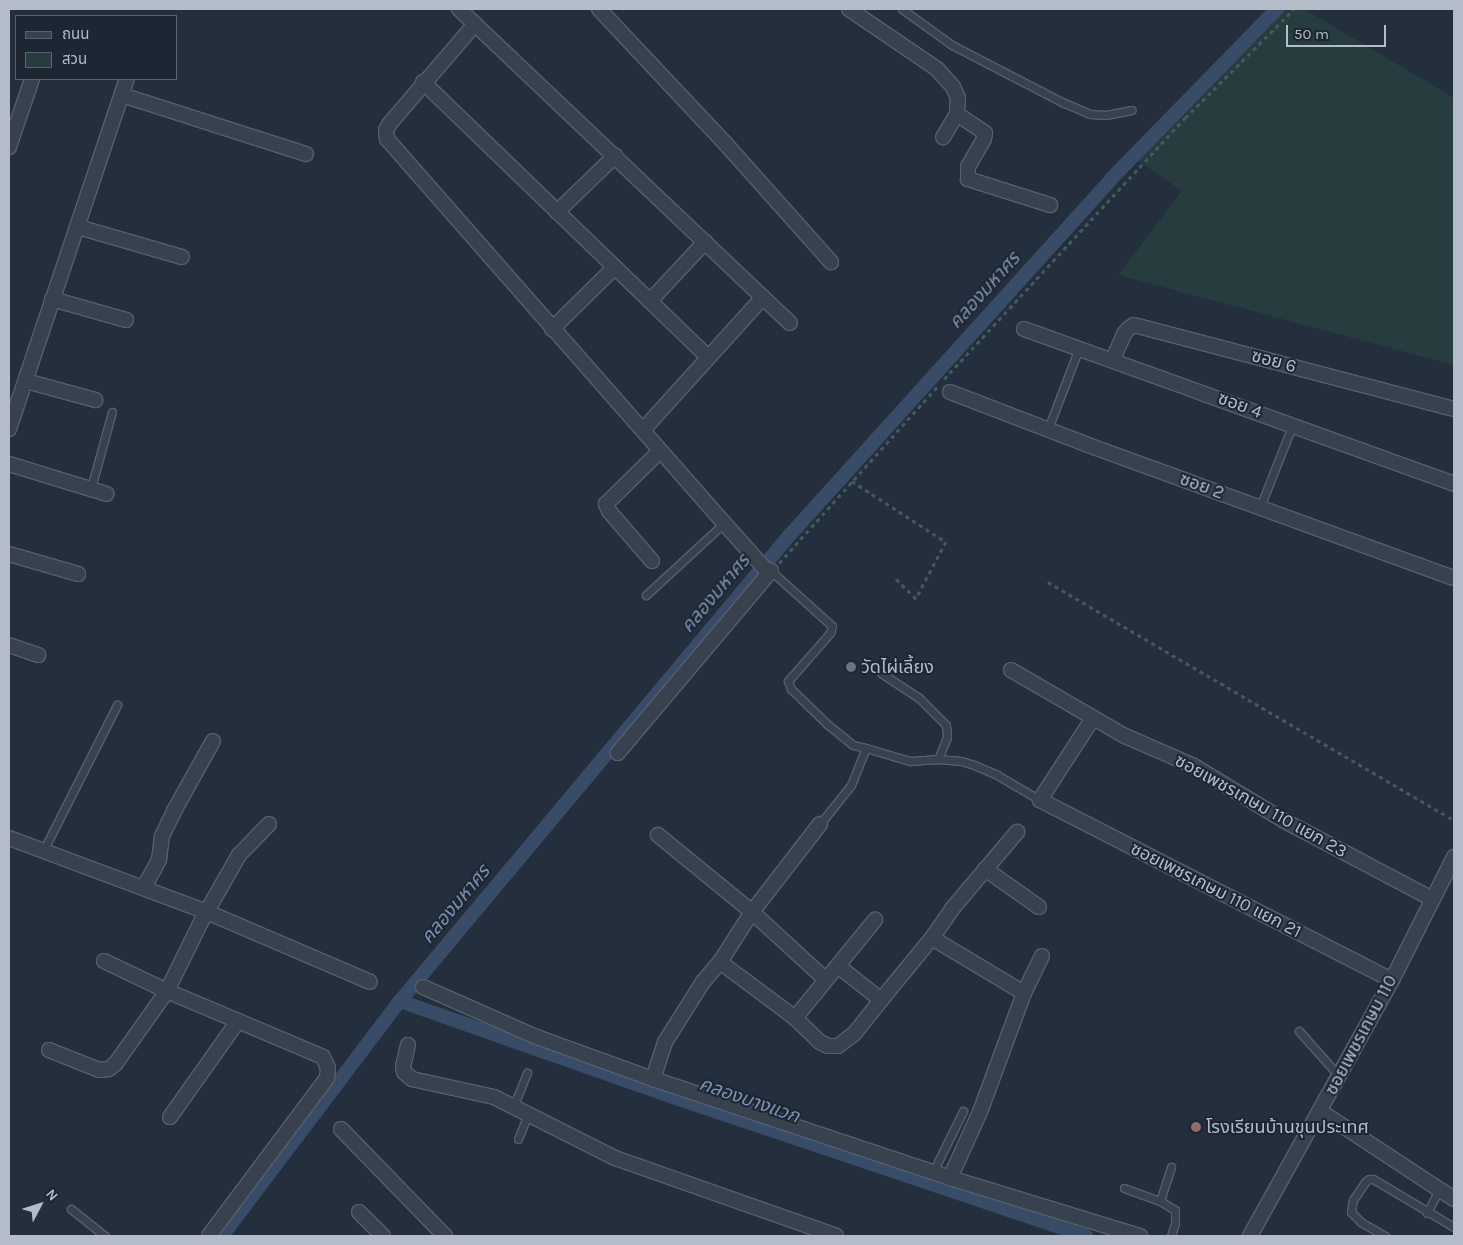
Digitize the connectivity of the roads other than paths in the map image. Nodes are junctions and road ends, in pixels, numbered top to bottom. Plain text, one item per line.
1 (459, 9) edge
2 (599, 9) edge
3 (849, 9) edge
4 (902, 9) edge
5 (475, 24) junction
6 (32, 80) edge
7 (127, 80) edge
8 (423, 82) junction
9 (122, 95) junction
10 (1132, 110) dead end
11 (957, 114) junction
12 (12, 122) edge
13 (943, 137) dead end
14 (9, 147) edge
15 (306, 154) dead end
16 (614, 156) junction
17 (1050, 205) dead end
18 (558, 212) junction
19 (78, 227) junction
20 (705, 242) junction
21 (182, 257) dead end
22 (831, 262) dead end
23 (615, 267) junction
24 (52, 298) junction
25 (763, 298) junction
26 (650, 301) junction
27 (126, 320) dead end
28 (790, 323) dead end
29 (552, 329) junction
30 (1024, 329) dead end
31 (1079, 348) junction
32 (708, 357) junction
33 (1113, 360) junction
34 (26, 381) junction
35 (950, 392) dead end
36 (95, 400) dead end
37 (1454, 409) edge
38 (112, 412) dead end
39 (1292, 426) junction
40 (9, 429) edge
41 (643, 430) junction
42 (1048, 430) junction
43 (660, 451) junction
44 (9, 464) edge
45 (1454, 484) edge
46 (90, 488) junction
47 (107, 494) dead end
48 (1260, 507) junction
49 (724, 524) junction
50 (9, 554) edge
51 (652, 561) dead end
52 (768, 571) junction
53 (78, 574) dead end
54 (1454, 578) edge
55 (646, 595) dead end
56 (9, 645) edge
57 (38, 655) dead end
58 (1011, 670) dead end
59 (880, 673) dead end
60 (117, 705) dead end
61 (1093, 718) junction
62 (213, 741) dead end
63 (866, 748) junction
64 (618, 753) dead end
65 (938, 759) junction
66 (1040, 800) junction
67 (269, 824) dead end
68 (820, 824) joint
69 (1017, 832) dead end
70 (658, 835) dead end
71 (9, 838) edge
72 (43, 851) junction
73 (1454, 857) edge
74 (985, 869) junction
75 (144, 887) junction
76 (1432, 899) junction
77 (1039, 908) dead end
78 (752, 912) junction
79 (205, 916) junction
80 (875, 920) dead end
81 (932, 938) junction
82 (1042, 956) dead end
83 (104, 961) dead end
84 (720, 962) junction
85 (838, 966) junction
86 (826, 980) junction
87 (1392, 980) junction
88 (370, 982) dead end
89 (423, 987) dead end
90 (166, 991) junction
91 (1024, 994) junction
92 (881, 1000) junction
93 (795, 1018) junction
94 (238, 1021) junction
95 (1299, 1031) dead end
96 (408, 1045) dead end
97 (49, 1050) dead end
98 (528, 1072) dead end
99 (1339, 1076) junction
100 (653, 1079) junction
101 (514, 1105) junction
102 (963, 1111) dead end
103 (1320, 1112) junction
104 (528, 1114) junction
105 (170, 1117) dead end
106 (341, 1129) dead end
107 (518, 1139) dead end
108 (1171, 1167) dead end
109 (933, 1172) junction
110 (950, 1178) junction
111 (1124, 1188) dead end
112 (1439, 1189) junction
113 (1454, 1198) edge
114 (1160, 1201) junction
115 (71, 1209) dead end
116 (359, 1212) dead end
117 (1428, 1213) junction
118 (1454, 1227) edge
119 (104, 1236) edge
120 (209, 1236) edge
121 (383, 1236) edge
122 (445, 1236) edge
123 (836, 1236) edge
124 (1140, 1236) edge
125 (1171, 1236) edge
126 (1250, 1236) edge
127 (1385, 1236) edge

1 - 5 street
2 - 22 street
3 - 11 street
4 - 10 lane
5 - 8 street
5 - 16 street
6 - 12 street
7 - 9 street
8 - 18 street
8 - 29 street
9 - 15 street
9 - 19 street
11 - 13 street
11 - 17 street
12 - 14 street
16 - 18 street
16 - 20 street
18 - 23 street
19 - 21 street
19 - 24 street
20 - 25 street
20 - 26 street
23 - 26 street
23 - 29 street
24 - 27 street
24 - 34 street
25 - 28 street
25 - 32 street
26 - 32 street
29 - 41 street
30 - 31 street, ซอย 4
31 - 33 street, ซอย 4
31 - 42 lane
32 - 41 street
33 - 37 street, ซอย 6
33 - 39 street, ซอย 4
34 - 36 street
34 - 40 street
35 - 42 street, ซอย 2
38 - 46 lane
39 - 45 street, ซอย 4
39 - 48 lane
41 - 43 street
42 - 48 street, ซอย 2
43 - 49 street
43 - 51 street
44 - 46 street
46 - 47 street
48 - 54 street, ซอย 2
49 - 52 street
49 - 55 lane
50 - 53 street
52 - 63 lane
52 - 64 street
56 - 57 street
58 - 61 street, ซอยเพชรเกษม 110 แยก 23
59 - 65 lane
60 - 72 lane
61 - 66 street
61 - 76 street, ซอยเพชรเกษม 110 แยก 23
62 - 75 street
63 - 65 lane
63 - 68 lane
65 - 66 lane
66 - 87 street, ซอยเพชรเกษม 110 แยก 21
67 - 79 street
68 - 78 street
69 - 74 street
70 - 78 street
71 - 72 street
72 - 75 street
73 - 76 street, ซอยเพชรเกษม 110
74 - 77 street
74 - 81 street
75 - 79 street
76 - 87 street, ซอยเพชรเกษม 110
78 - 84 street
78 - 86 street
79 - 88 street
79 - 90 street
80 - 85 street
81 - 91 street
81 - 92 street
82 - 91 street
83 - 90 street
84 - 93 street
84 - 100 street
85 - 86 street
85 - 92 street
86 - 93 street
87 - 99 street, ซอยเพชรเกษม 110
89 - 100 street
90 - 94 street
90 - 97 street
91 - 110 street
92 - 93 street
94 - 105 street
94 - 120 street
95 - 99 lane
96 - 101 street
98 - 101 lane
99 - 103 street, ซอยเพชรเกษม 110
100 - 109 street
101 - 104 street
102 - 109 lane
103 - 112 street
103 - 126 street, ซอยเพชรเกษม 110
104 - 107 lane
104 - 123 street
106 - 122 street
108 - 114 lane
109 - 110 street
110 - 124 street
111 - 114 lane
112 - 113 street
112 - 117 lane
114 - 125 lane
115 - 119 lane
116 - 121 street
117 - 118 lane
117 - 127 lane

